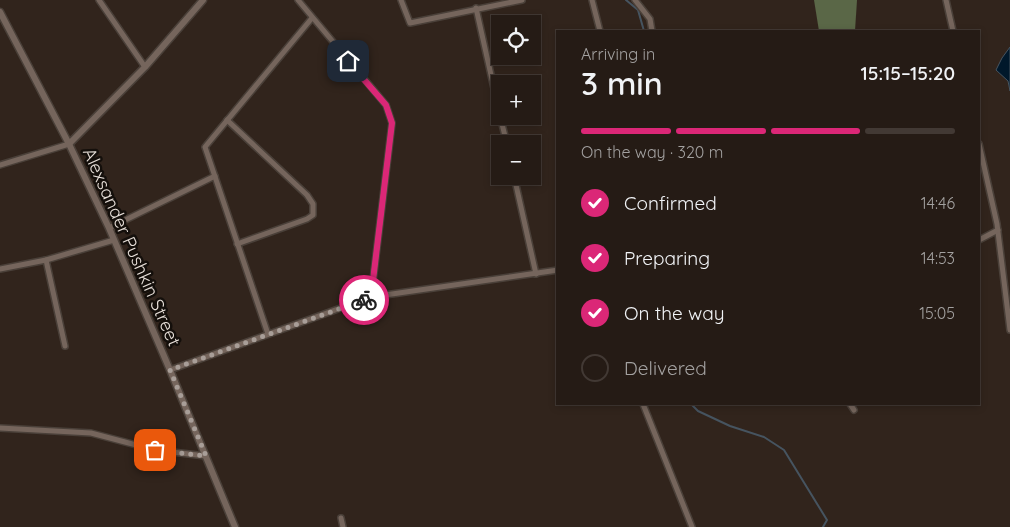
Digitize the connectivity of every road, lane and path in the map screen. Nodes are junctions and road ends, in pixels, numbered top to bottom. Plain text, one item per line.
1 (98, 0) edge
2 (203, 0) edge
3 (298, 0) edge
4 (401, 0) edge
5 (522, 0) edge
6 (592, 0) edge
7 (635, 0) edge
8 (946, 0) edge
9 (476, 8) junction
10 (0, 12) edge
11 (312, 18) junction
12 (600, 30) edge
13 (652, 30) edge
14 (953, 30) edge
15 (145, 67) junction
16 (491, 76) edge
17 (227, 120) junction
18 (69, 144) junction
19 (980, 149) edge
20 (0, 165) edge
21 (215, 176) junction
22 (516, 185) edge
23 (108, 228) junction
24 (998, 230) junction
25 (980, 239) edge
26 (114, 240) junction
27 (237, 244) junction
28 (46, 260) junction
29 (0, 269) edge
30 (556, 270) edge
31 (536, 274) junction
32 (371, 297) junction
33 (1009, 317) edge
34 (1010, 330) edge
35 (268, 334) junction
36 (65, 346) dead end
37 (170, 370) junction
38 (643, 405) edge
39 (851, 405) edge
40 (854, 410) dead end
41 (0, 428) edge
42 (206, 456) junction
43 (341, 518) dead end
44 (235, 527) edge
45 (343, 527) edge
46 (692, 527) edge

1 - 15 street
2 - 15 street
3 - 11 street
4 - 9 street
5 - 9 street
6 - 12 street
7 - 13 street
8 - 14 street
9 - 16 street
10 - 18 street, Alexsander Pushkin Street
11 - 17 street
11 - 32 street
15 - 18 street
17 - 21 street
17 - 27 street
18 - 20 street
18 - 23 street, Alexsander Pushkin Street
19 - 24 street
21 - 23 street
21 - 27 street
22 - 31 street
23 - 26 street, Alexsander Pushkin Street
24 - 25 street
24 - 33 street
26 - 28 street
26 - 37 street, Alexsander Pushkin Street
27 - 35 street
28 - 29 street
28 - 36 street
30 - 31 street
31 - 32 street
32 - 35 street
33 - 34 street
35 - 37 street
37 - 42 street, Alexsander Pushkin Street
38 - 46 street
39 - 40 street
41 - 42 street
42 - 44 street, Alexsander Pushkin Street
43 - 45 street

